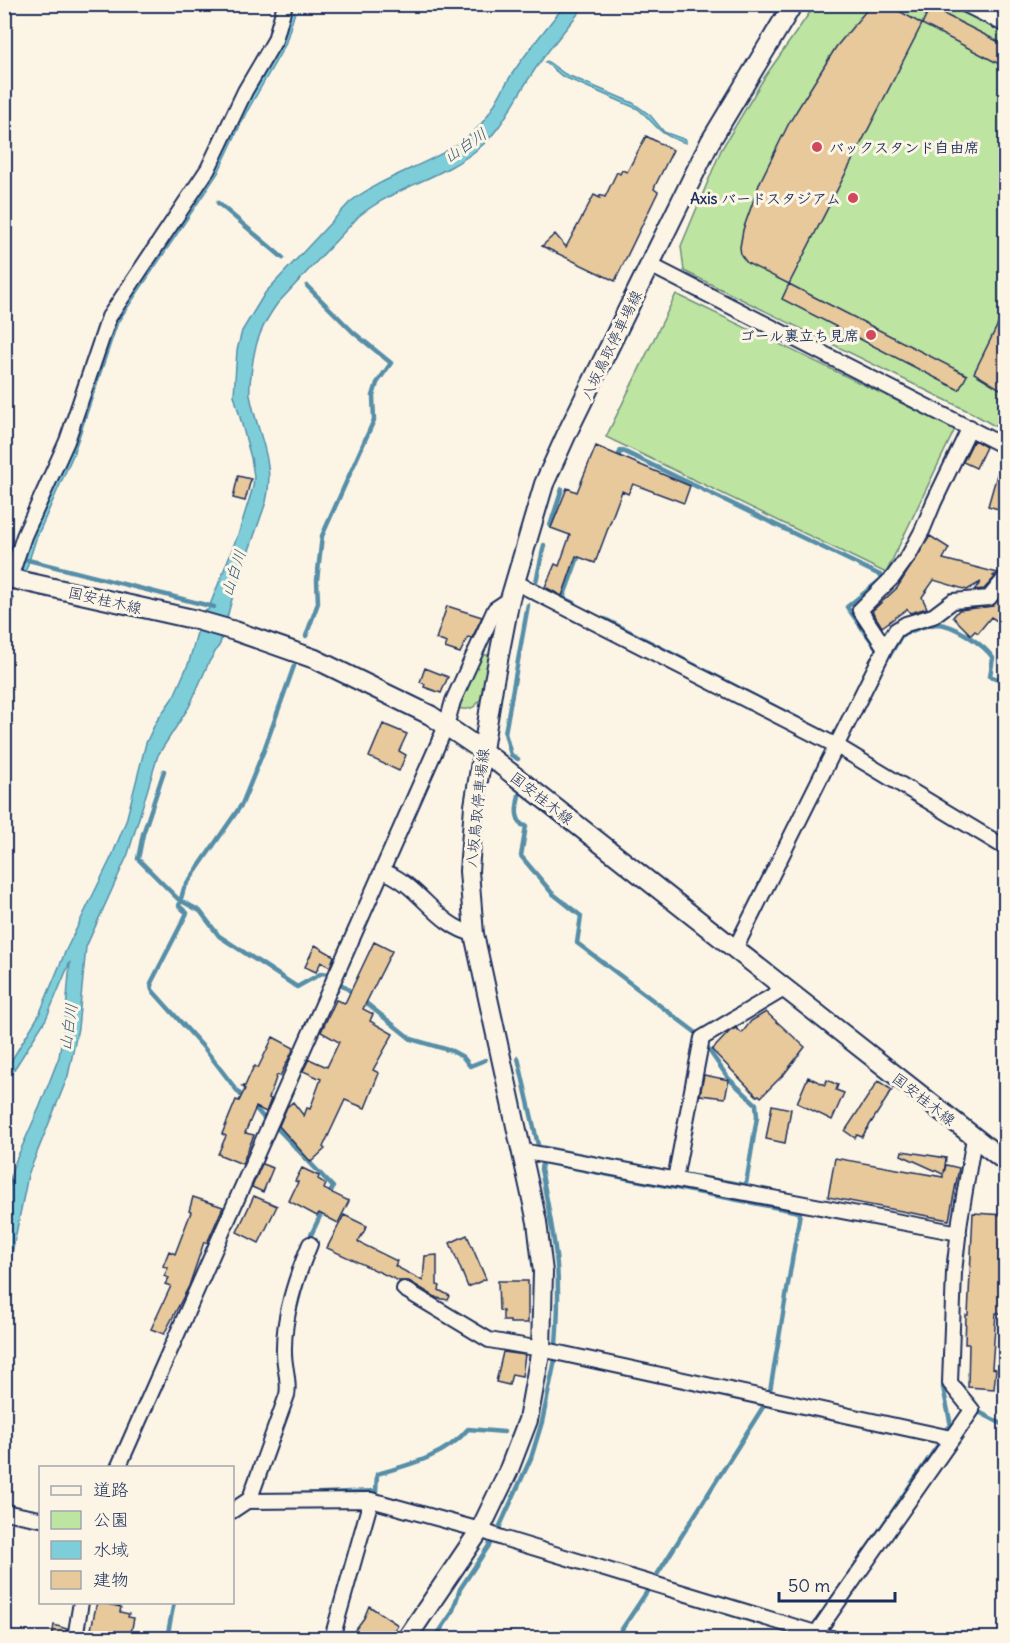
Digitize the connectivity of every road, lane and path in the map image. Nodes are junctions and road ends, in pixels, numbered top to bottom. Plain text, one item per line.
1 (285, 4) edge
2 (793, 4) edge
3 (964, 4) edge
4 (1005, 26) edge
5 (650, 265) junction
6 (969, 427) junction
7 (1005, 447) edge
8 (1005, 577) edge
9 (7, 578) edge
10 (513, 591) junction
11 (885, 648) junction
12 (446, 726) junction
13 (837, 746) junction
14 (483, 751) junction
15 (1005, 848) edge
16 (382, 870) junction
17 (474, 934) junction
18 (735, 950) junction
19 (784, 988) junction
20 (974, 1138) junction
21 (522, 1151) junction
22 (1005, 1161) edge
23 (675, 1179) junction
24 (959, 1233) junction
25 (310, 1244) dead end
26 (404, 1289) dead end
27 (541, 1349) junction
28 (951, 1438) junction
29 (118, 1466) edge
30 (371, 1500) junction
31 (249, 1501) junction
32 (234, 1510) edge
33 (4, 1512) edge
34 (39, 1519) edge
35 (480, 1530) junction
36 (81, 1604) edge
37 (815, 1636) edge
38 (75, 1638) edge
39 (332, 1638) edge
40 (407, 1638) edge
41 (832, 1638) edge

1 - 9 street
2 - 5 main road, 八坂鳥取停車場線
3 - 4 street
5 - 6 street
5 - 10 main road, 八坂鳥取停車場線
6 - 7 street
6 - 11 street
8 - 11 street
9 - 12 main road, 国安桂木線
10 - 12 street
10 - 13 street
10 - 14 main road, 八坂鳥取停車場線
11 - 13 street
12 - 14 main road, 国安桂木線
12 - 16 street
13 - 15 street
13 - 18 street
14 - 17 main road, 八坂鳥取停車場線
14 - 18 main road, 国安桂木線
16 - 17 street
16 - 29 street
17 - 21 main road, 八坂鳥取停車場線
18 - 19 main road, 国安桂木線
19 - 20 main road, 国安桂木線
19 - 23 street
20 - 22 main road, 国安桂木線
20 - 24 street
21 - 23 street
21 - 27 main road, 八坂鳥取停車場線
23 - 24 street
24 - 28 street
25 - 31 street
26 - 27 street
27 - 28 street
27 - 35 main road, 八坂鳥取停車場線
28 - 37 street
30 - 31 street
30 - 35 street
30 - 39 street
31 - 32 street
33 - 34 street
35 - 37 street
35 - 40 main road, 八坂鳥取停車場線
36 - 38 street
37 - 41 street

